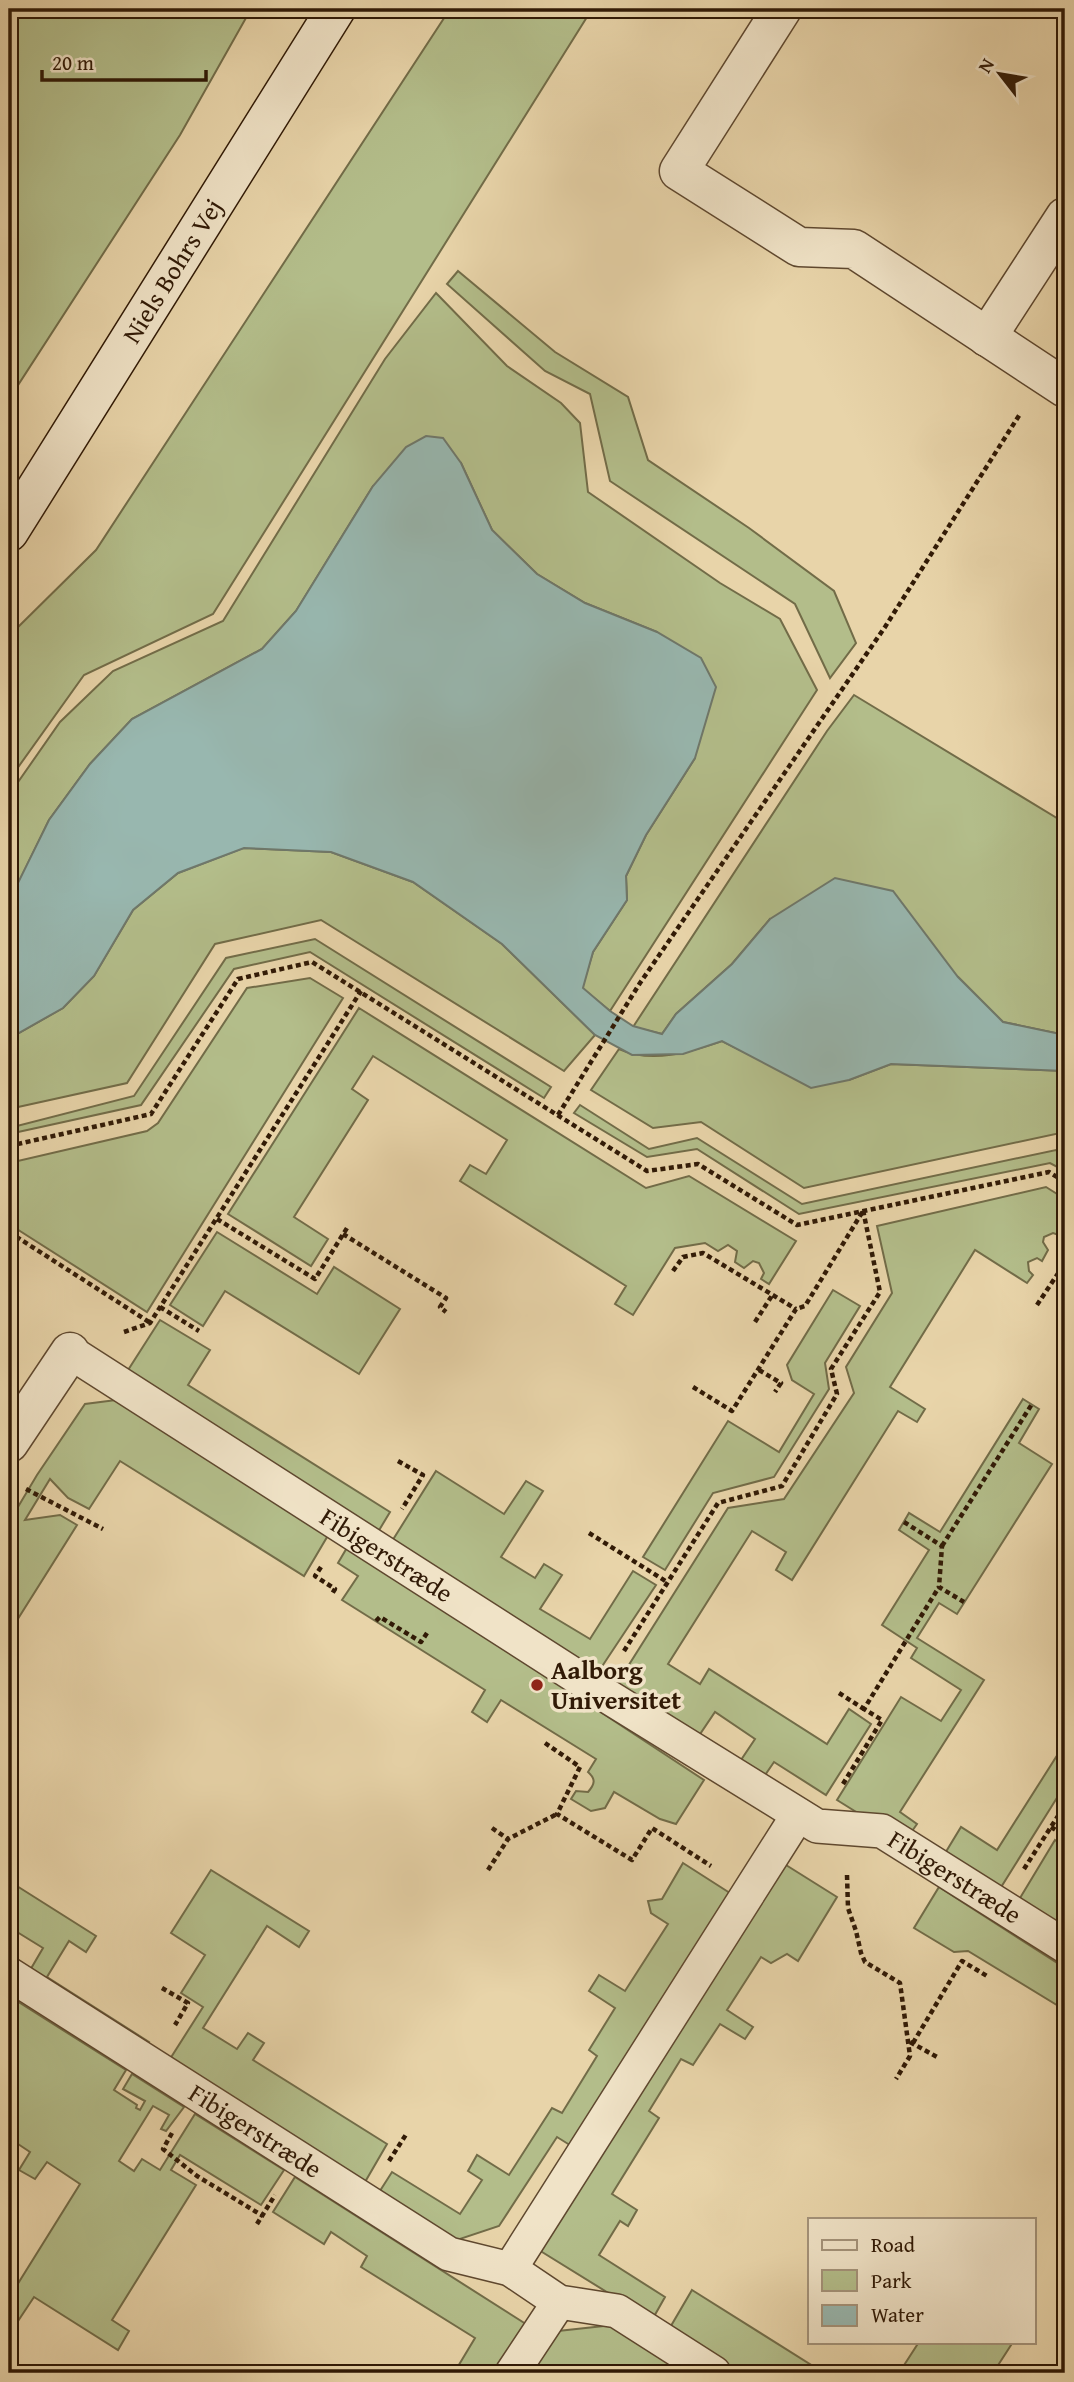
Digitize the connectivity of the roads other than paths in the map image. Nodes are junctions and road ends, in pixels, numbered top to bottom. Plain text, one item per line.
1 (336, 9) edge
2 (782, 9) edge
3 (1065, 217) edge
4 (987, 337) junction
5 (1055, 382) edge
6 (9, 532) edge
7 (70, 1352) joint
8 (9, 1443) edge
9 (820, 1823) junction
10 (1065, 1946) edge
11 (9, 1974) edge
12 (510, 2269) junction
13 (559, 2302) junction
14 (512, 2373) edge
15 (715, 2373) edge

1 - 6 street, Niels Bohrs Vej
2 - 4 street
3 - 4 street
4 - 5 street
7 - 8 street
7 - 9 lane, Fibigerstræde
9 - 10 lane, Fibigerstræde
9 - 12 lane
11 - 12 lane, Fibigerstræde
12 - 13 lane, Fibigerstræde
13 - 14 lane
13 - 15 lane, Fibigerstræde

